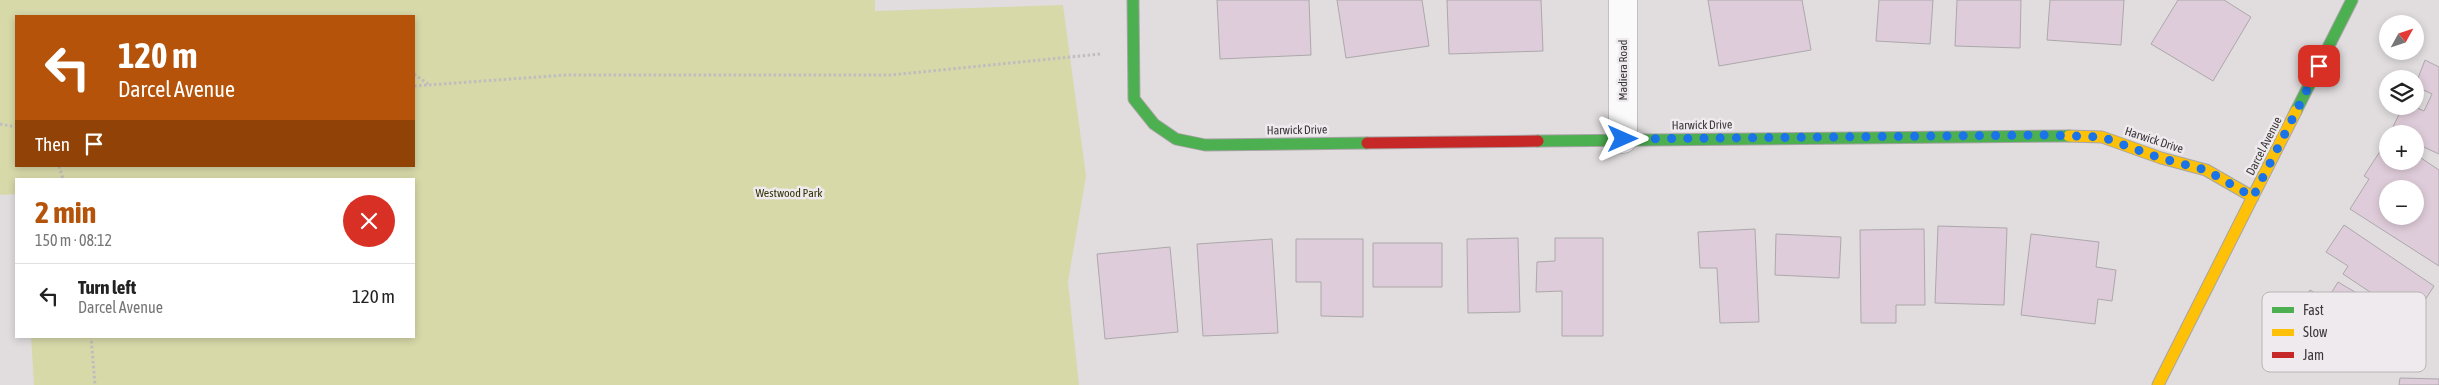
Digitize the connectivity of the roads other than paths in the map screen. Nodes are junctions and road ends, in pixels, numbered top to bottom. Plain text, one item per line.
1 (1133, 0) edge
2 (1623, 0) edge
3 (2352, 0) edge
4 (1623, 139) junction
5 (2253, 197) junction
6 (2158, 385) edge

1 - 4 street, Harwick Drive
2 - 4 street, Madiera Road
3 - 5 street, Darcel Avenue
4 - 5 street, Harwick Drive
5 - 6 street, Darcel Avenue

